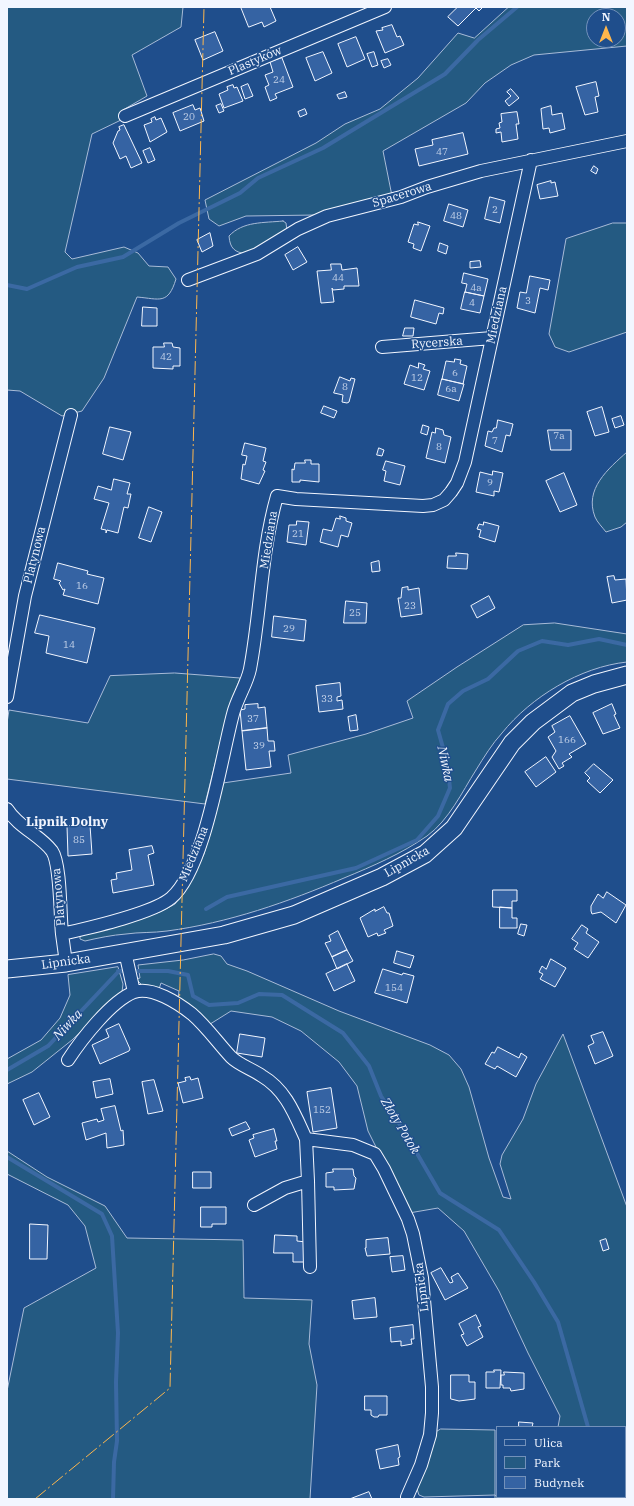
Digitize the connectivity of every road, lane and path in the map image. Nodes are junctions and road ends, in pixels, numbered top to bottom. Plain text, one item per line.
1 (385, 7) edge
2 (125, 116) dead end
3 (627, 141) edge
4 (531, 160) junction
5 (188, 280) dead end
6 (492, 338) junction
7 (382, 347) dead end
8 (71, 415) dead end
9 (627, 675) edge
10 (7, 696) edge
11 (7, 809) edge
12 (62, 934) junction
13 (126, 958) junction
14 (66, 963) junction
15 (7, 969) edge
16 (132, 988) junction
17 (68, 1060) dead end
18 (306, 1139) junction
19 (308, 1181) junction
20 (254, 1205) dead end
21 (310, 1267) dead end
22 (407, 1497) dead end

1 - 2 street, Plastyków
3 - 4 street, Spacerowa
4 - 5 street, Spacerowa
4 - 6 street, Miedziana
6 - 7 street, Rycerska
6 - 12 street, Miedziana
8 - 10 street, Platynowa
9 - 13 street, Lipnicka
11 - 12 street, Platynowa
12 - 14 street
13 - 14 street, Lipnicka
13 - 16 street
14 - 15 street, Lipnicka
16 - 17 street
16 - 18 street
18 - 19 street
18 - 22 street, Lipnicka
19 - 20 street
19 - 21 street

